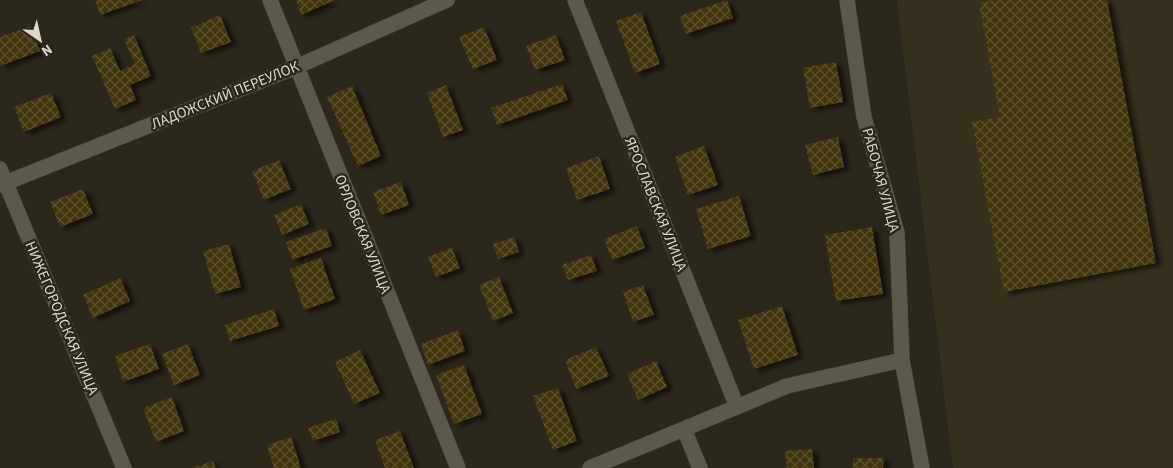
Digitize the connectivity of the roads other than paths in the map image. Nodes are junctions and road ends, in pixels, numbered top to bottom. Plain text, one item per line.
1 (270, 0) edge
2 (448, 0) edge
3 (576, 0) edge
4 (847, 0) edge
5 (296, 67) junction
6 (2, 179) edge
7 (902, 360) junction
8 (737, 407) junction
9 (684, 429) junction
10 (124, 468) edge
11 (458, 468) edge
12 (590, 468) edge
13 (700, 468) edge
14 (922, 468) edge

1 - 5 street, ОРЛОВСКАЯ УЛИЦА
2 - 5 street, ЛАДОЖСКИЙ ПЕРЕУЛОК
3 - 8 street, ЯРОСЛАВСКАЯ УЛИЦА
4 - 7 street, РАБОЧАЯ УЛИЦА
5 - 6 street, ЛАДОЖСКИЙ ПЕРЕУЛОК
5 - 11 street, ОРЛОВСКАЯ УЛИЦА
6 - 10 street, НИЖЕГОРОДСКАЯ УЛИЦА
7 - 8 street
7 - 14 street, РАБОЧАЯ УЛИЦА
8 - 9 street
9 - 12 street
9 - 13 street

